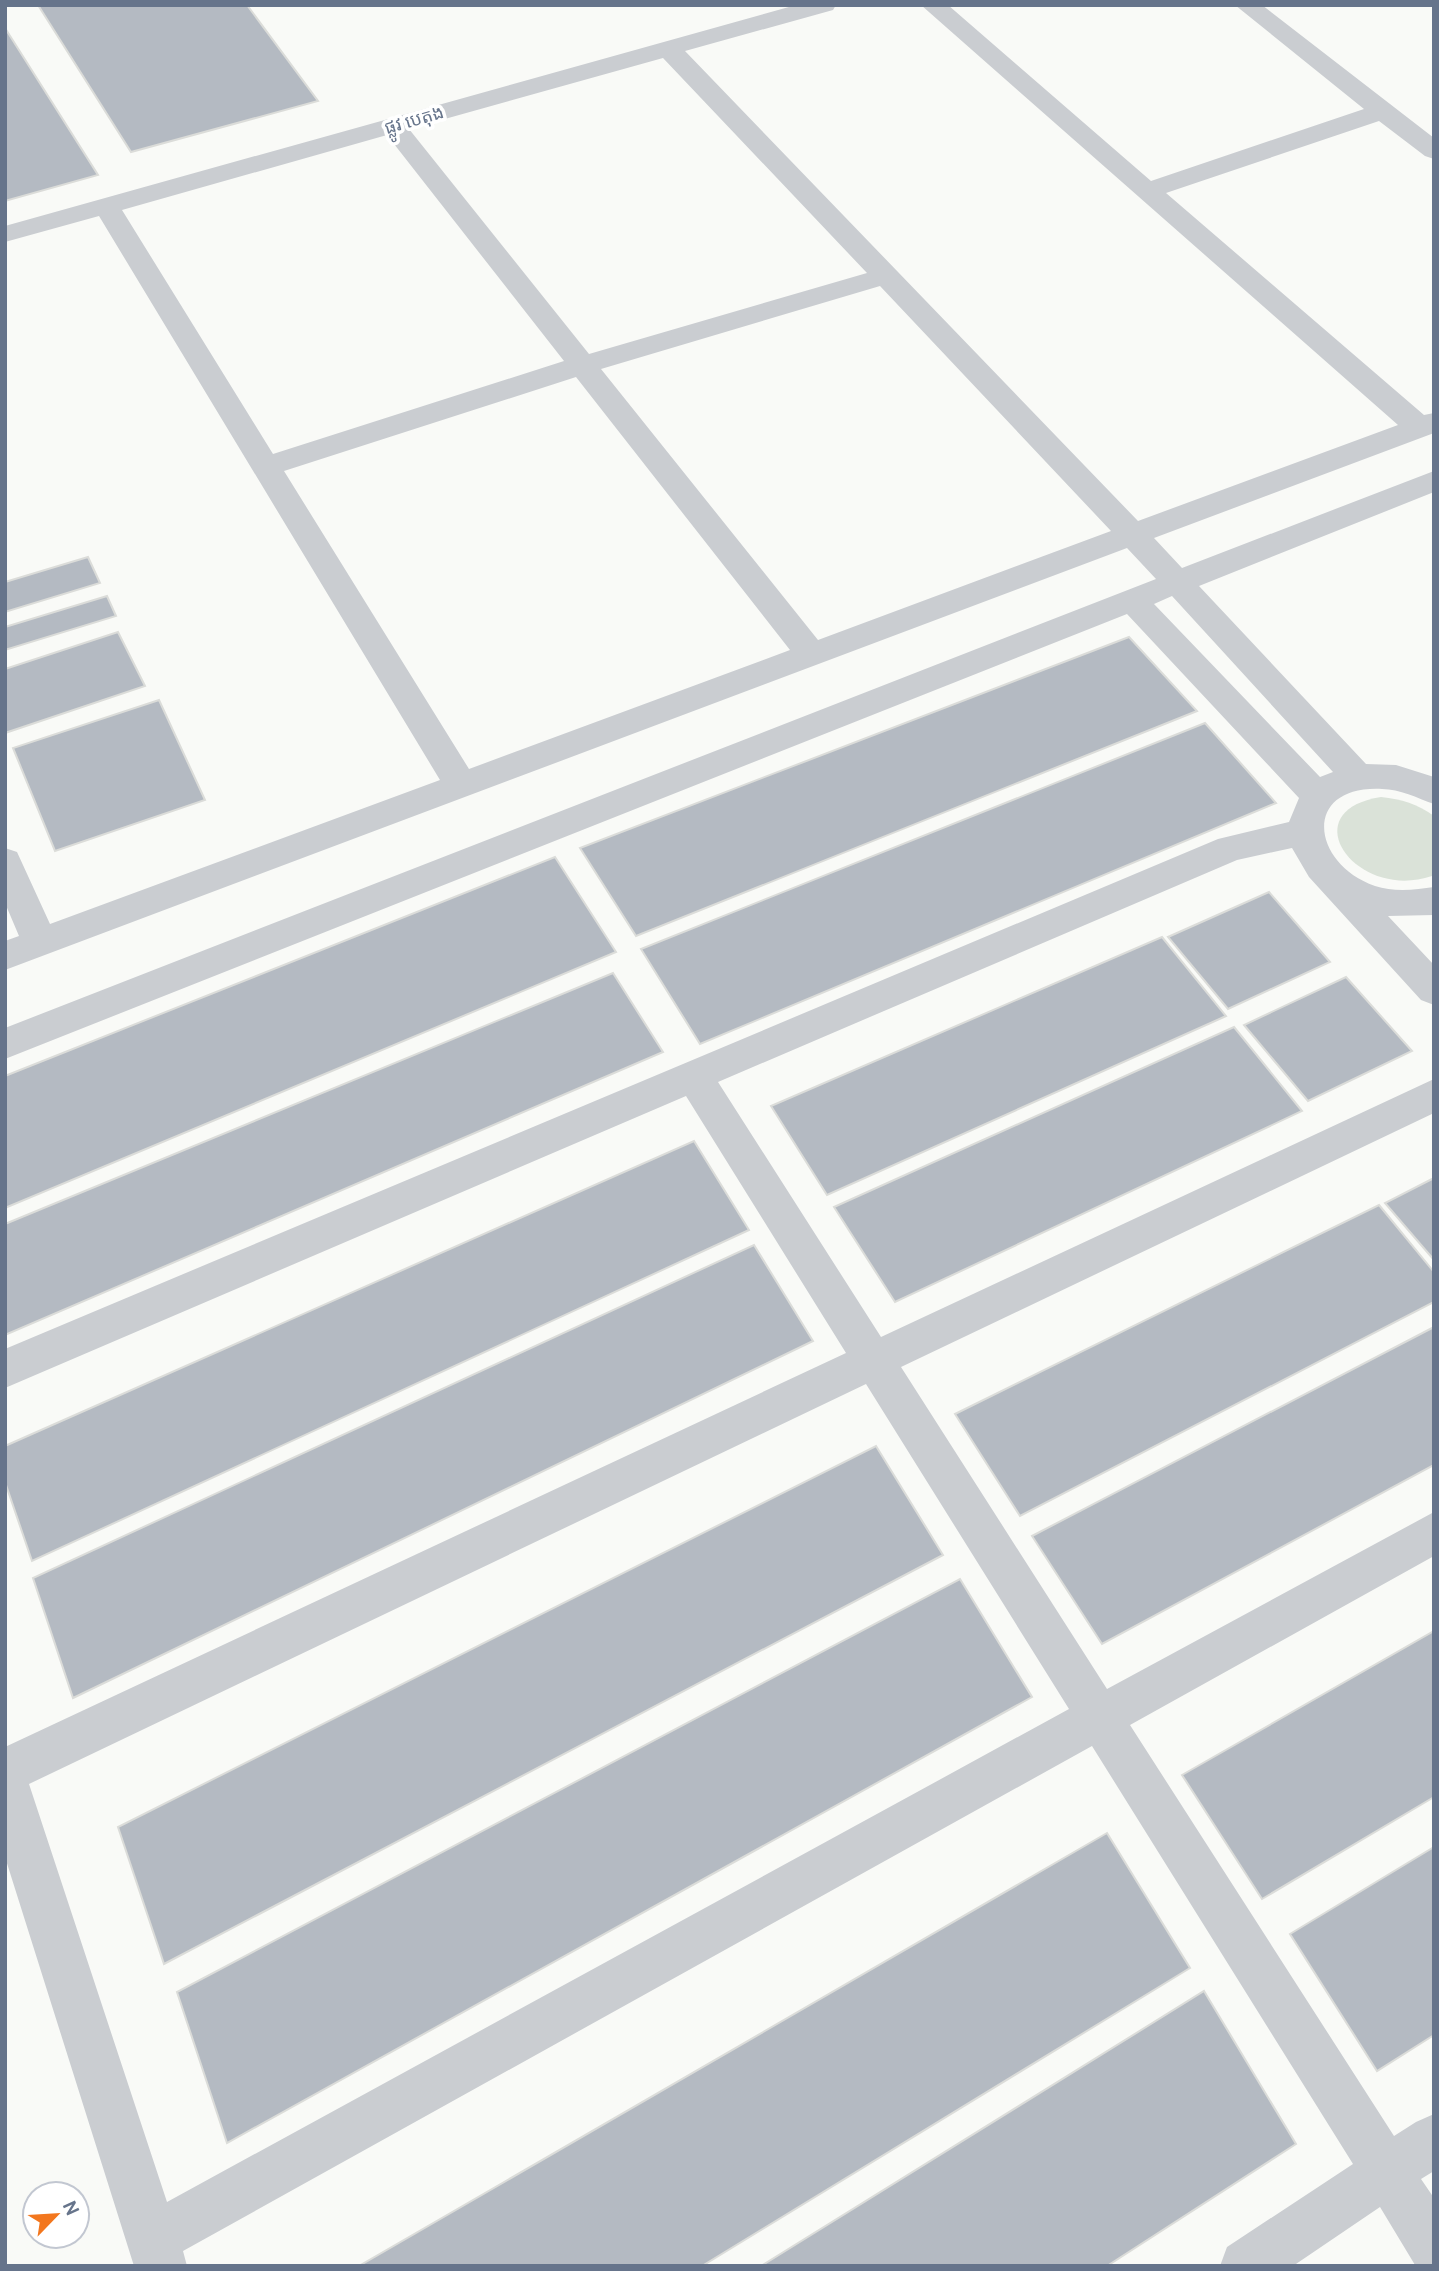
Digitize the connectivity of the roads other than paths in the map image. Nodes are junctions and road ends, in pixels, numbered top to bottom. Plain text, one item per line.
1 (824, 5) edge
2 (933, 5) edge
3 (1247, 5) edge
4 (669, 49) junction
5 (1383, 111) junction
6 (393, 126) junction
7 (1434, 151) edge
8 (1146, 191) junction
9 (106, 206) junction
10 (5, 234) edge
11 (886, 276) junction
12 (582, 365) junction
13 (1427, 425) edge
14 (266, 466) junction
15 (1434, 481) edge
16 (1133, 535) junction
17 (1176, 583) junction
18 (1132, 600) junction
19 (812, 655) junction
20 (1358, 777) junction
21 (1426, 780) edge
22 (461, 785) junction
23 (1317, 796) junction
24 (1306, 832) junction
25 (5, 861) edge
26 (1326, 872) junction
27 (1434, 901) edge
28 (40, 943) junction
29 (5, 956) edge
30 (1434, 990) edge
31 (5, 1044) edge
32 (694, 1077) junction
33 (1434, 1095) edge
34 (874, 1360) junction
35 (5, 1369) edge
36 (1434, 1533) edge
37 (1100, 1717) junction
38 (5, 1771) edge
39 (5, 1782) edge
40 (1434, 2140) edge
41 (1387, 2172) junction
42 (1434, 2246) edge
43 (157, 2252) edge
44 (1246, 2266) edge

1 - 4 street, ផ្លូវ បេតុង
2 - 8 street
3 - 5 street
4 - 6 street, ផ្លូវ បេតុង
4 - 11 street
5 - 7 street
5 - 8 street
6 - 9 street, ផ្លូវ បេតុង
6 - 12 street
8 - 13 street
9 - 10 street, ផ្លូវ បេតុង
9 - 14 street
11 - 12 street
11 - 16 street
12 - 14 street
12 - 19 street
13 - 16 street
14 - 22 street
15 - 17 street
16 - 17 street
16 - 19 street
17 - 18 street
17 - 20 street
18 - 23 street
18 - 31 street
19 - 22 street
20 - 21 street
20 - 23 street
22 - 28 street
23 - 24 street
24 - 26 street
24 - 32 street
25 - 28 street
26 - 27 street
26 - 30 street
28 - 29 street
32 - 34 street
32 - 35 street
33 - 34 street
34 - 37 street
34 - 38 street
36 - 37 street
37 - 41 street
37 - 43 street
39 - 43 street
40 - 41 street
41 - 42 street
41 - 44 street

